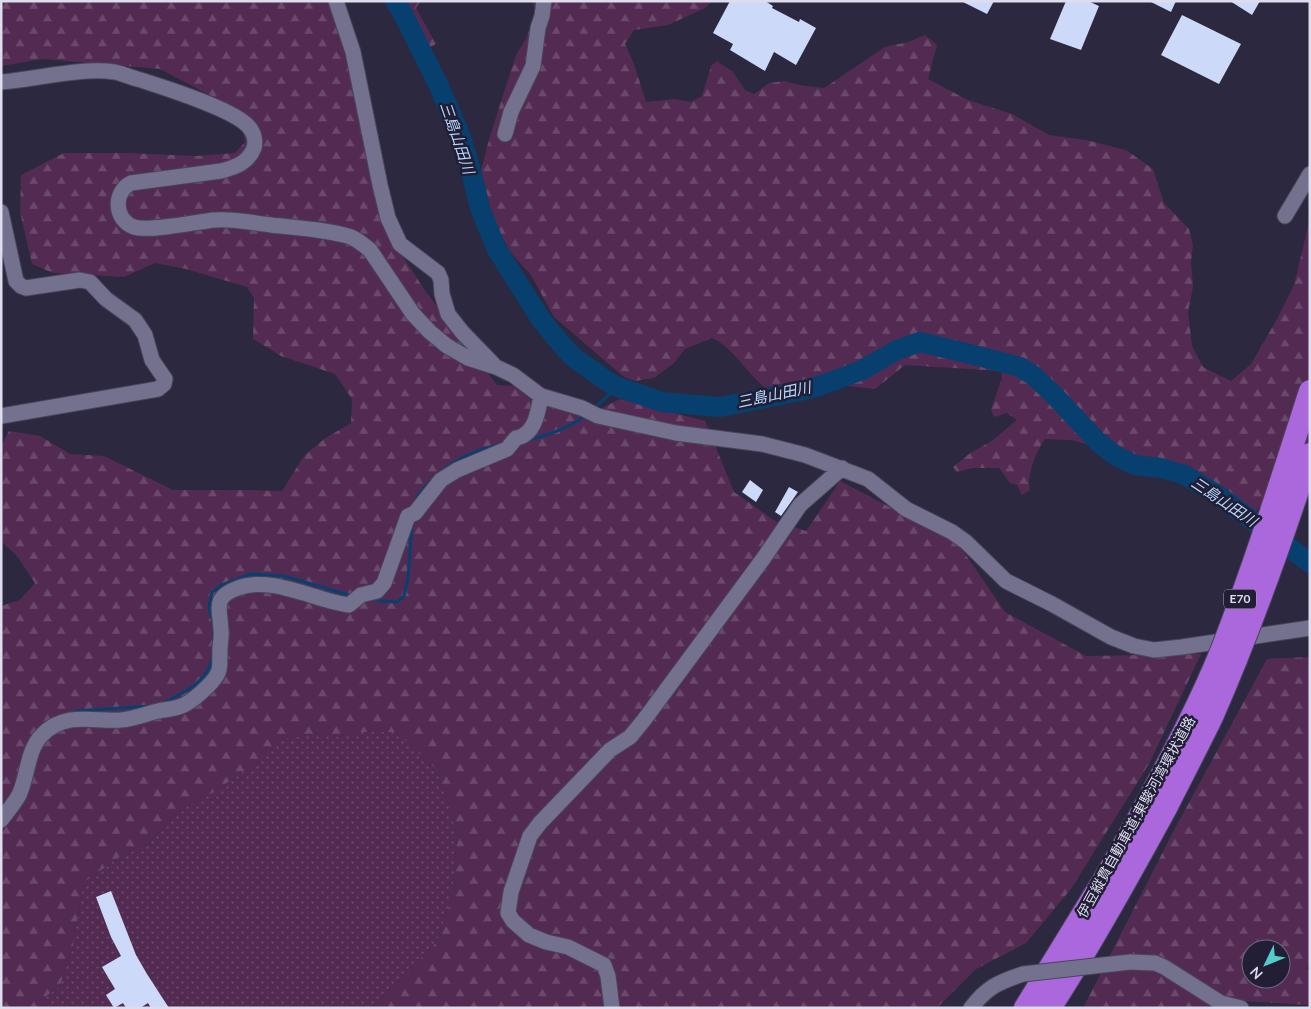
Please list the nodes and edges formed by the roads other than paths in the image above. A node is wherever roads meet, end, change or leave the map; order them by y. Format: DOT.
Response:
graph roads {
  1 [pos="336,1"];
  2 [pos="544,1"];
  3 [pos="1,82"];
  4 [pos="505,134"];
  5 [pos="1310,174"];
  6 [pos="1,212"];
  7 [pos="1285,216"];
  8 [pos="496,367"];
  9 [pos="1310,391"];
  10 [pos="541,396"];
  11 [pos="1,416"];
  12 [pos="1310,454"];
  13 [pos="842,468"];
  14 [pos="1310,628"];
  15 [pos="1157,804"];
  16 [pos="1,820"];
  17 [pos="1128,876"];
  18 [pos="612,1008"];
  19 [pos="971,1008"];
  20 [pos="1025,1008"];
  21 [pos="1050,1008"];
  22 [pos="1060,1008"];
  23 [pos="1241,1008"];
  1 -- 8 [label="street"];
  2 -- 4 [label="street"];
  3 -- 8 [label="street"];
  5 -- 7 [label="street"];
  6 -- 11 [label="street"];
  8 -- 10 [label="street"];
  9 -- 15 [label="highway, 伊豆縦貫自動車道;東駿河湾環状道路 / E70, bridge"];
  10 -- 13 [label="street"];
  10 -- 16 [label="street"];
  12 -- 15 [label="highway, 伊豆縦貫自動車道;東駿河湾環状道路 / E70, bridge"];
  13 -- 14 [label="street"];
  13 -- 18 [label="street"];
  15 -- 17 [label="highway, 伊豆縦貫自動車道;東駿河湾環状道路 / E70"];
  15 -- 20 [label="highway, 伊豆縦貫自動車道;東駿河湾環状道路 / E70"];
  17 -- 21 [label="highway, 伊豆縦貫自動車道;東駿河湾環状道路 / E70"];
  17 -- 22 [label="highway"];
  19 -- 23 [label="street, bridge"];
}
